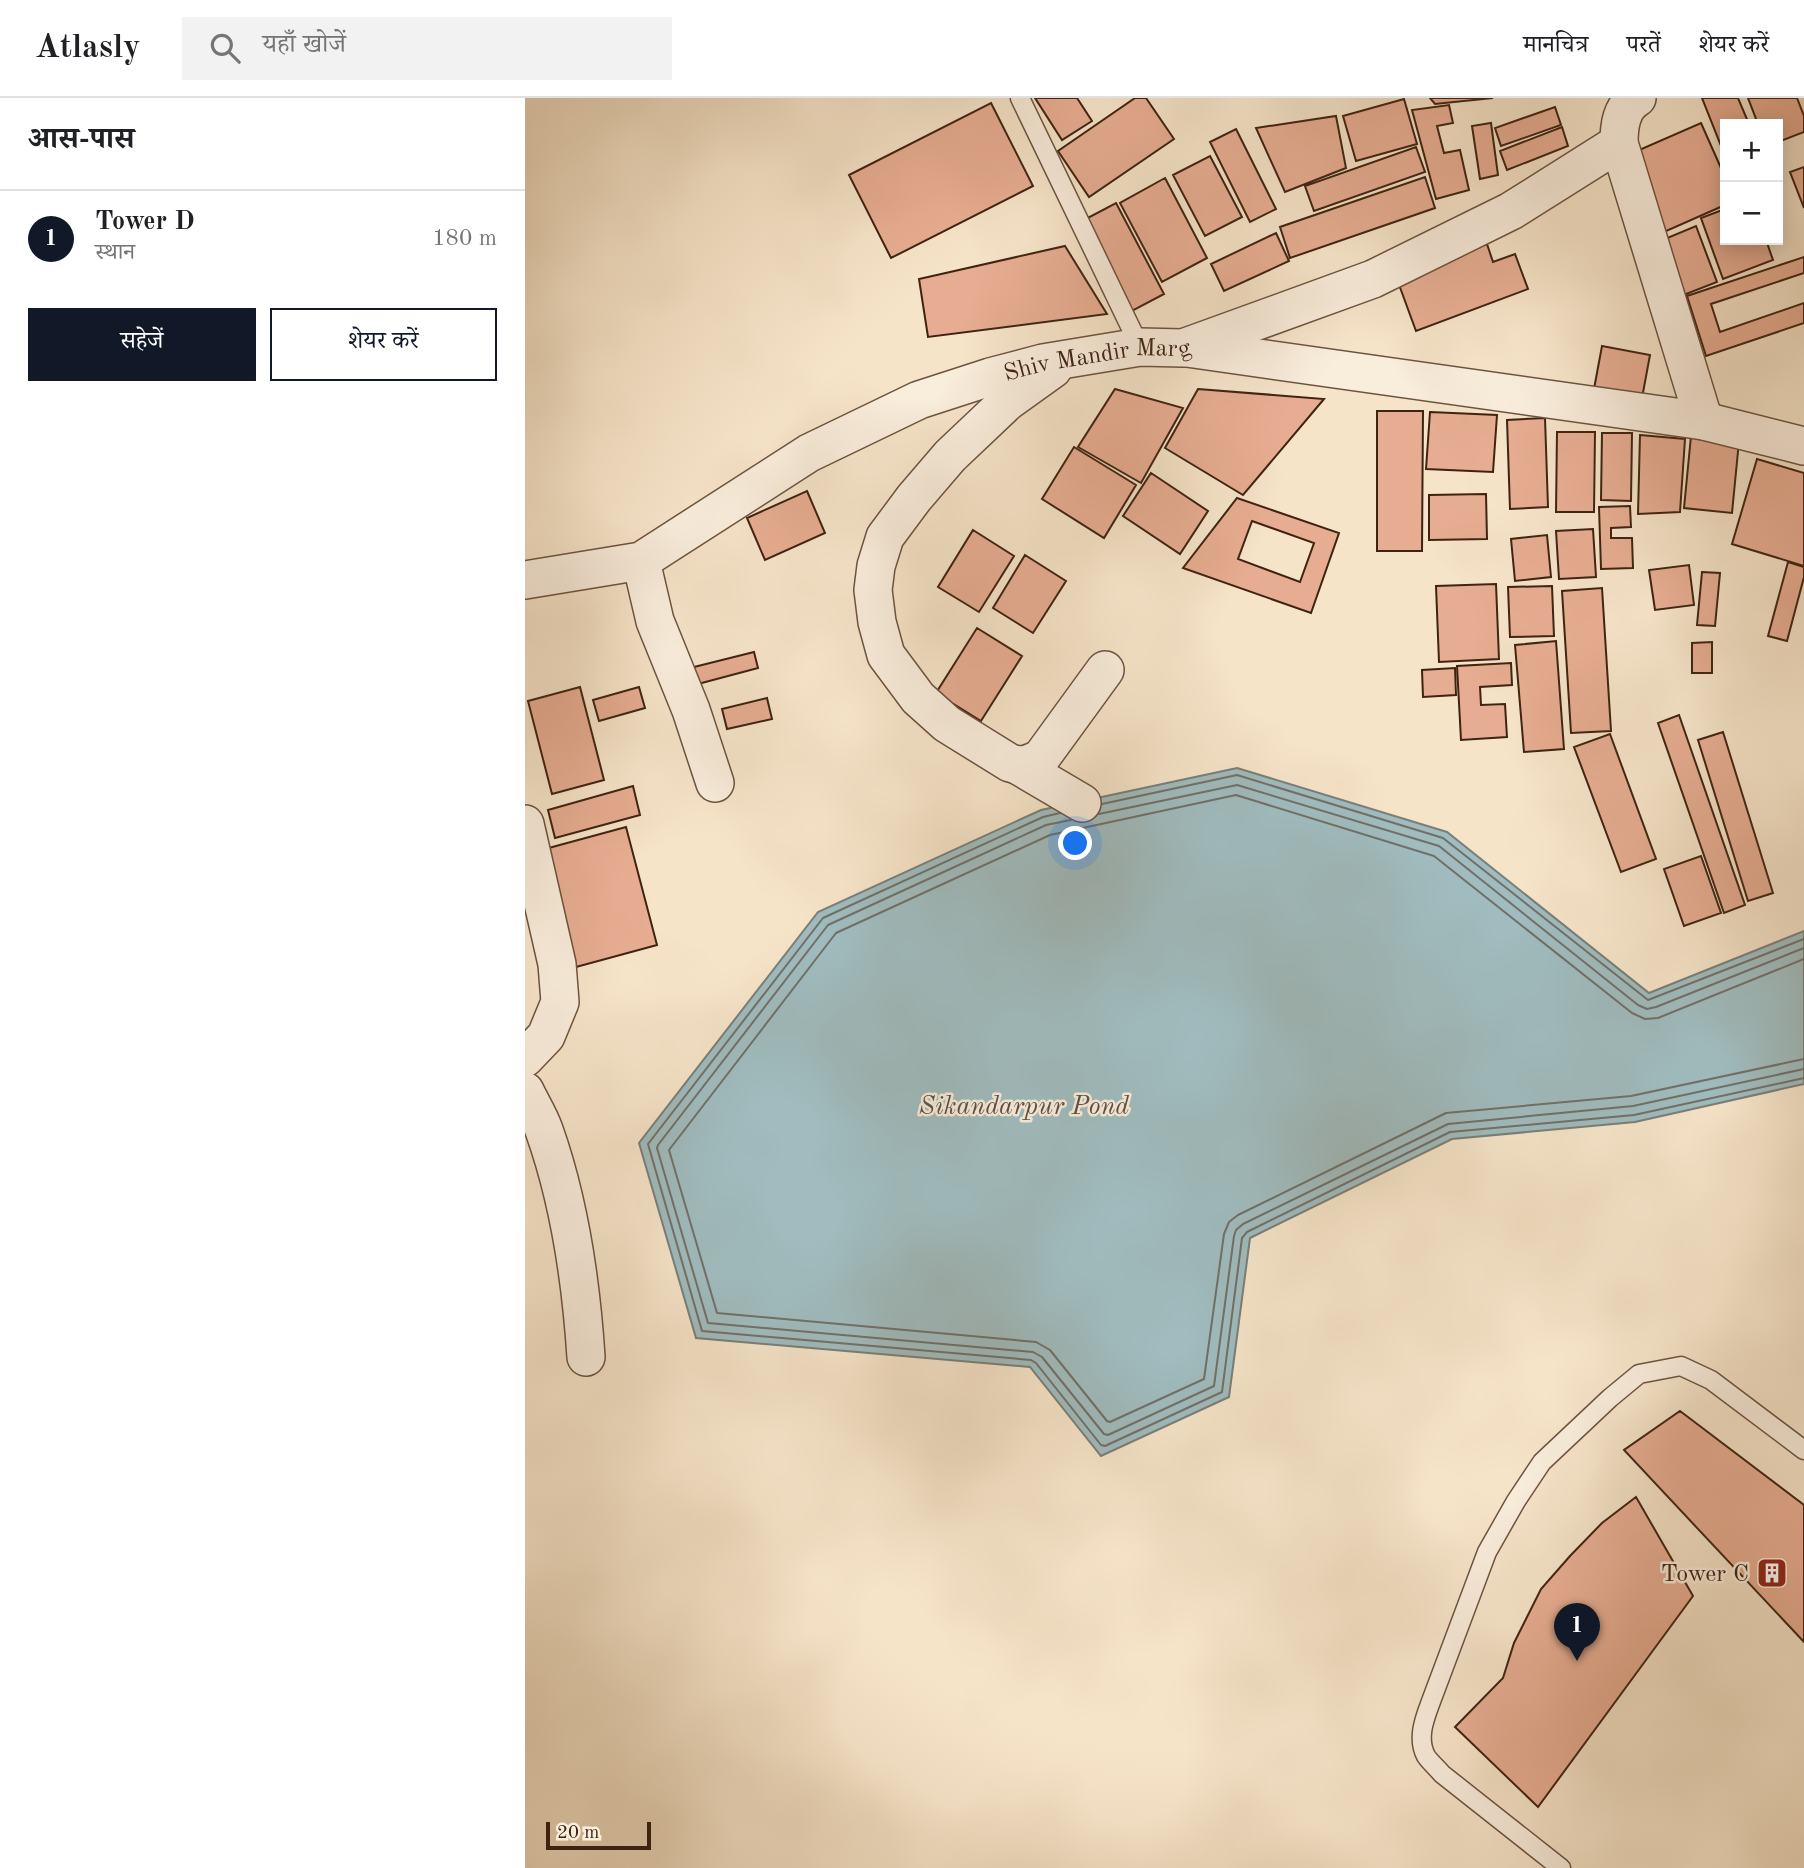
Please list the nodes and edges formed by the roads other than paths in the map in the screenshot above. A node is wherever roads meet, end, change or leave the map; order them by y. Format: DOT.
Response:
graph roads {
  1 [pos="1020,98"];
  2 [pos="1637,98"];
  3 [pos="1619,143"];
  4 [pos="1140,347"];
  5 [pos="1183,348"];
  6 [pos="1066,360"];
  7 [pos="1704,421"];
  8 [pos="1804,446"];
  9 [pos="641,561"];
  10 [pos="525,580"];
  11 [pos="1105,670"];
  12 [pos="1019,766"];
  13 [pos="715,783"];
  14 [pos="1082,803"];
  15 [pos="525,824"];
  16 [pos="525,1058"];
  17 [pos="525,1091"];
  18 [pos="586,1357"];
  19 [pos="1804,1450"];
  20 [pos="1561,1868"];
  1 -- 4 [label="lane"];
  2 -- 3 [label="street"];
  3 -- 5 [label="street, Shiv Mandir Marg"];
  3 -- 7 [label="street"];
  4 -- 5 [label="street, Shiv Mandir Marg"];
  4 -- 6 [label="street, Shiv Mandir Marg"];
  5 -- 7 [label="street"];
  6 -- 9 [label="street, Shiv Mandir Marg"];
  6 -- 12 [label="street"];
  7 -- 8 [label="street"];
  9 -- 10 [label="street, Shiv Mandir Marg"];
  9 -- 13 [label="street"];
  11 -- 12 [label="street"];
  12 -- 14 [label="street"];
  15 -- 16 [label="street"];
  17 -- 18 [label="street"];
  19 -- 20 [label="lane"];
}
